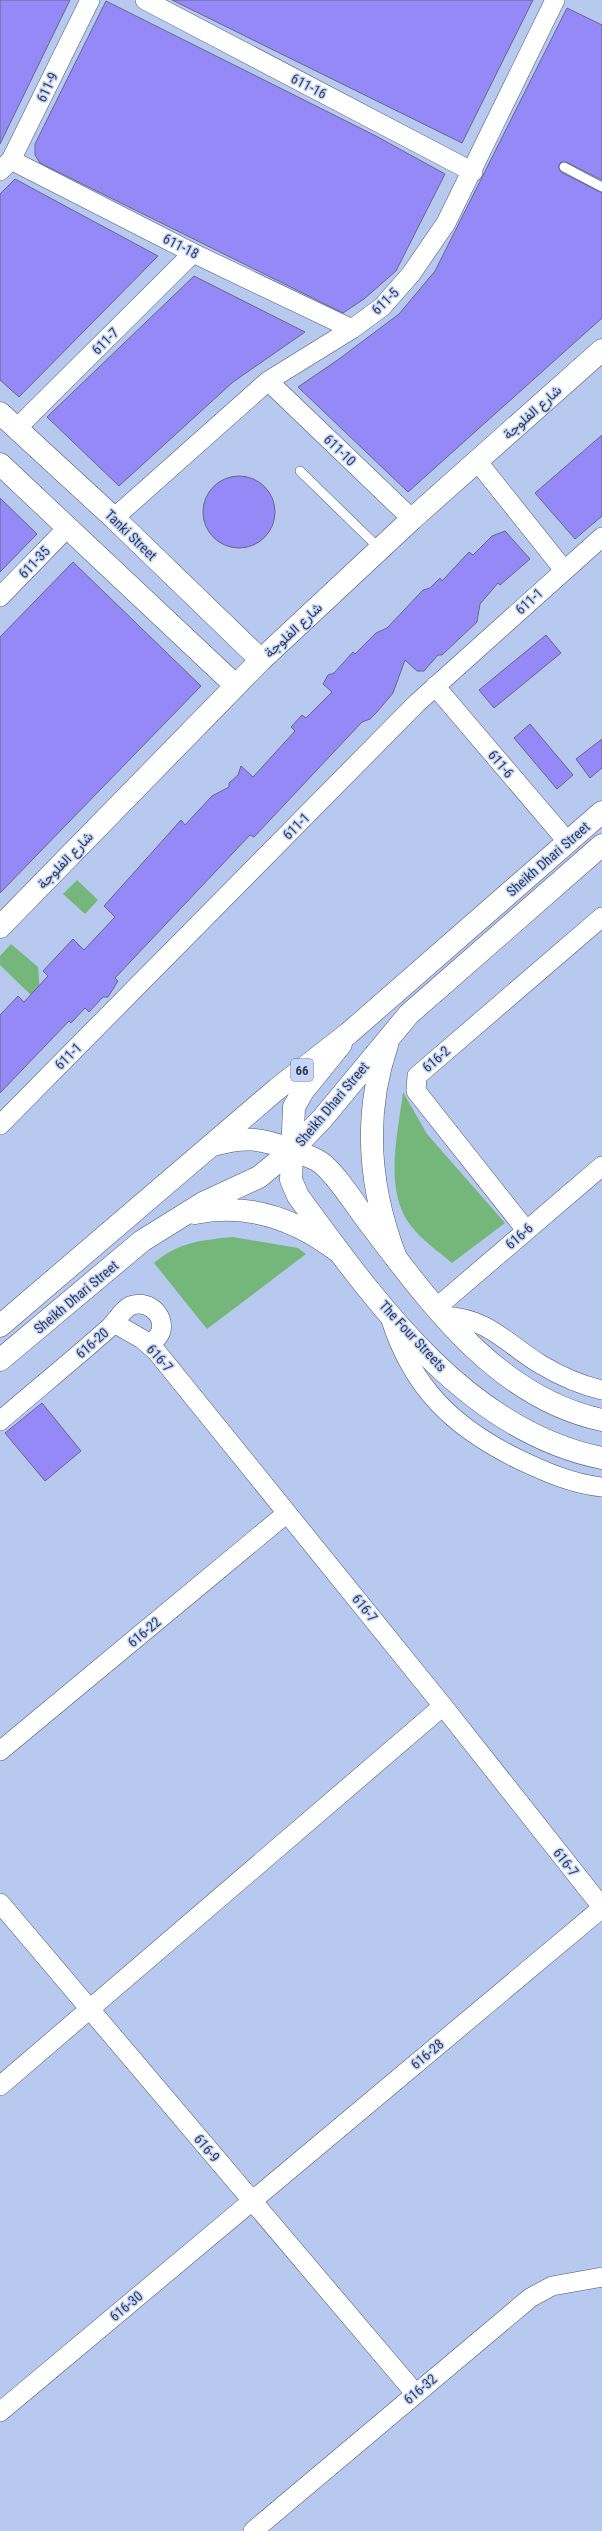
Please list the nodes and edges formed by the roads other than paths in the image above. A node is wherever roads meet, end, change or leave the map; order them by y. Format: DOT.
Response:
graph roads {
  1 [pos="90,0"];
  2 [pos="145,0"];
  3 [pos="555,0"];
  4 [pos="6,166"];
  5 [pos="564,168"];
  6 [pos="473,172"];
  7 [pos="602,187"];
  8 [pos="193,253"];
  9 [pos="352,329"];
  10 [pos="602,350"];
  11 [pos="268,381"];
  12 [pos="0,412"];
  13 [pos="17,428"];
  14 [pos="477,461"];
  15 [pos="0,464"];
  16 [pos="300,471"];
  17 [pos="114,518"];
  18 [pos="412,519"];
  19 [pos="68,527"];
  20 [pos="602,537"];
  21 [pos="380,549"];
  22 [pos="564,570"];
  23 [pos="0,597"];
  24 [pos="261,660"];
  25 [pos="235,685"];
  26 [pos="435,686"];
  27 [pos="602,812"];
  28 [pos="568,841"];
  29 [pos="602,845"];
  30 [pos="602,917"];
  31 [pos="0,926"];
  32 [pos="349,1033"];
  33 [pos="391,1033"];
  34 [pos="0,1125"];
  35 [pos="213,1145"];
  36 [pos="292,1150"];
  37 [pos="602,1166"];
  38 [pos="180,1216"];
  39 [pos="526,1230"];
  40 [pos="340,1252"];
  41 [pos="396,1258"];
  42 [pos="388,1312"];
  43 [pos="440,1312"];
  44 [pos="114,1323"];
  45 [pos="0,1326"];
  46 [pos="150,1346"];
  47 [pos="0,1360"];
  48 [pos="602,1390"];
  49 [pos="602,1420"];
  50 [pos="0,1421"];
  51 [pos="602,1458"];
  52 [pos="602,1487"];
  53 [pos="287,1512"];
  54 [pos="443,1706"];
  55 [pos="0,1751"];
  56 [pos="0,1903"];
  57 [pos="602,1908"];
  58 [pos="90,2009"];
  59 [pos="0,2086"];
  60 [pos="252,2201"];
  61 [pos="602,2277"];
  62 [pos="415,2393"];
  63 [pos="0,2412"];
  64 [pos="253,2531"];
  1 -- 4 [label="street, 611-9"];
  2 -- 6 [label="street, 611-16"];
  3 -- 6 [label="street, 611-5"];
  4 -- 8 [label="street, 611-18"];
  5 -- 7 [label="lane"];
  6 -- 9 [label="street, 611-5"];
  8 -- 9 [label="street, 611-18"];
  8 -- 13 [label="street, 611-7"];
  9 -- 11 [label="street, 611-5"];
  10 -- 14 [label="main road, شارع الفلوجة"];
  11 -- 17 [label="street, 611-5"];
  11 -- 18 [label="street, 611-10"];
  12 -- 13 [label="main road, Tanki Street"];
  13 -- 17 [label="main road, Tanki Street"];
  14 -- 18 [label="main road, شارع الفلوجة"];
  14 -- 22 [label="street"];
  15 -- 19 [label="main road"];
  16 -- 21 [label="lane"];
  17 -- 24 [label="main road, Tanki Street"];
  18 -- 21 [label="main road, شارع الفلوجة"];
  19 -- 23 [label="street, 611-35"];
  19 -- 25 [label="main road"];
  20 -- 22 [label="street, 611-1"];
  21 -- 24 [label="main road, شارع الفلوجة"];
  22 -- 26 [label="street, 611-1"];
  24 -- 25 [label="main road, شارع الفلوجة"];
  25 -- 31 [label="main road, شارع الفلوجة"];
  26 -- 28 [label="street, 611-6"];
  26 -- 34 [label="street, 611-1"];
  27 -- 28 [label="main road, Sheikh Dhari Street / 66"];
  28 -- 32 [label="main road, Sheikh Dhari Street / 66"];
  29 -- 33 [label="main road, Sheikh Dhari Street"];
  30 -- 39 [label="street, 616-2"];
  32 -- 35 [label="main road, Sheikh Dhari Street / 66"];
  32 -- 36 [label="main road, The Four Streets"];
  33 -- 36 [label="main road, Sheikh Dhari Street"];
  33 -- 41 [label="main road"];
  35 -- 36 [label="main road"];
  35 -- 45 [label="main road, Sheikh Dhari Street / 66"];
  36 -- 38 [label="main road, Sheikh Dhari Street"];
  36 -- 40 [label="main road, The Four Streets"];
  36 -- 41 [label="main road"];
  37 -- 39 [label="street, 616-6"];
  38 -- 40 [label="main road"];
  38 -- 47 [label="main road, Sheikh Dhari Street"];
  39 -- 43 [label="street, 616-6"];
  40 -- 42 [label="main road, The Four Streets"];
  41 -- 43 [label="main road"];
  42 -- 51 [label="main road, The Four Streets"];
  42 -- 52 [label="street"];
  43 -- 48 [label="street"];
  43 -- 49 [label="main road"];
  44 -- 46 [label="street, 616-7"];
  44 -- 46 [label="street, 616-20"];
  44 -- 50 [label="street, 616-20"];
  46 -- 53 [label="street, 616-7"];
  53 -- 54 [label="street, 616-7"];
  53 -- 55 [label="street, 616-22"];
  54 -- 57 [label="street, 616-7"];
  54 -- 58 [label="street"];
  56 -- 58 [label="street, 616-9"];
  57 -- 60 [label="street, 616-28"];
  58 -- 59 [label="street"];
  58 -- 60 [label="street, 616-9"];
  60 -- 62 [label="street, 616-9"];
  60 -- 63 [label="street, 616-30"];
  61 -- 62 [label="street, 616-32"];
  62 -- 64 [label="street, 616-32"];
}
